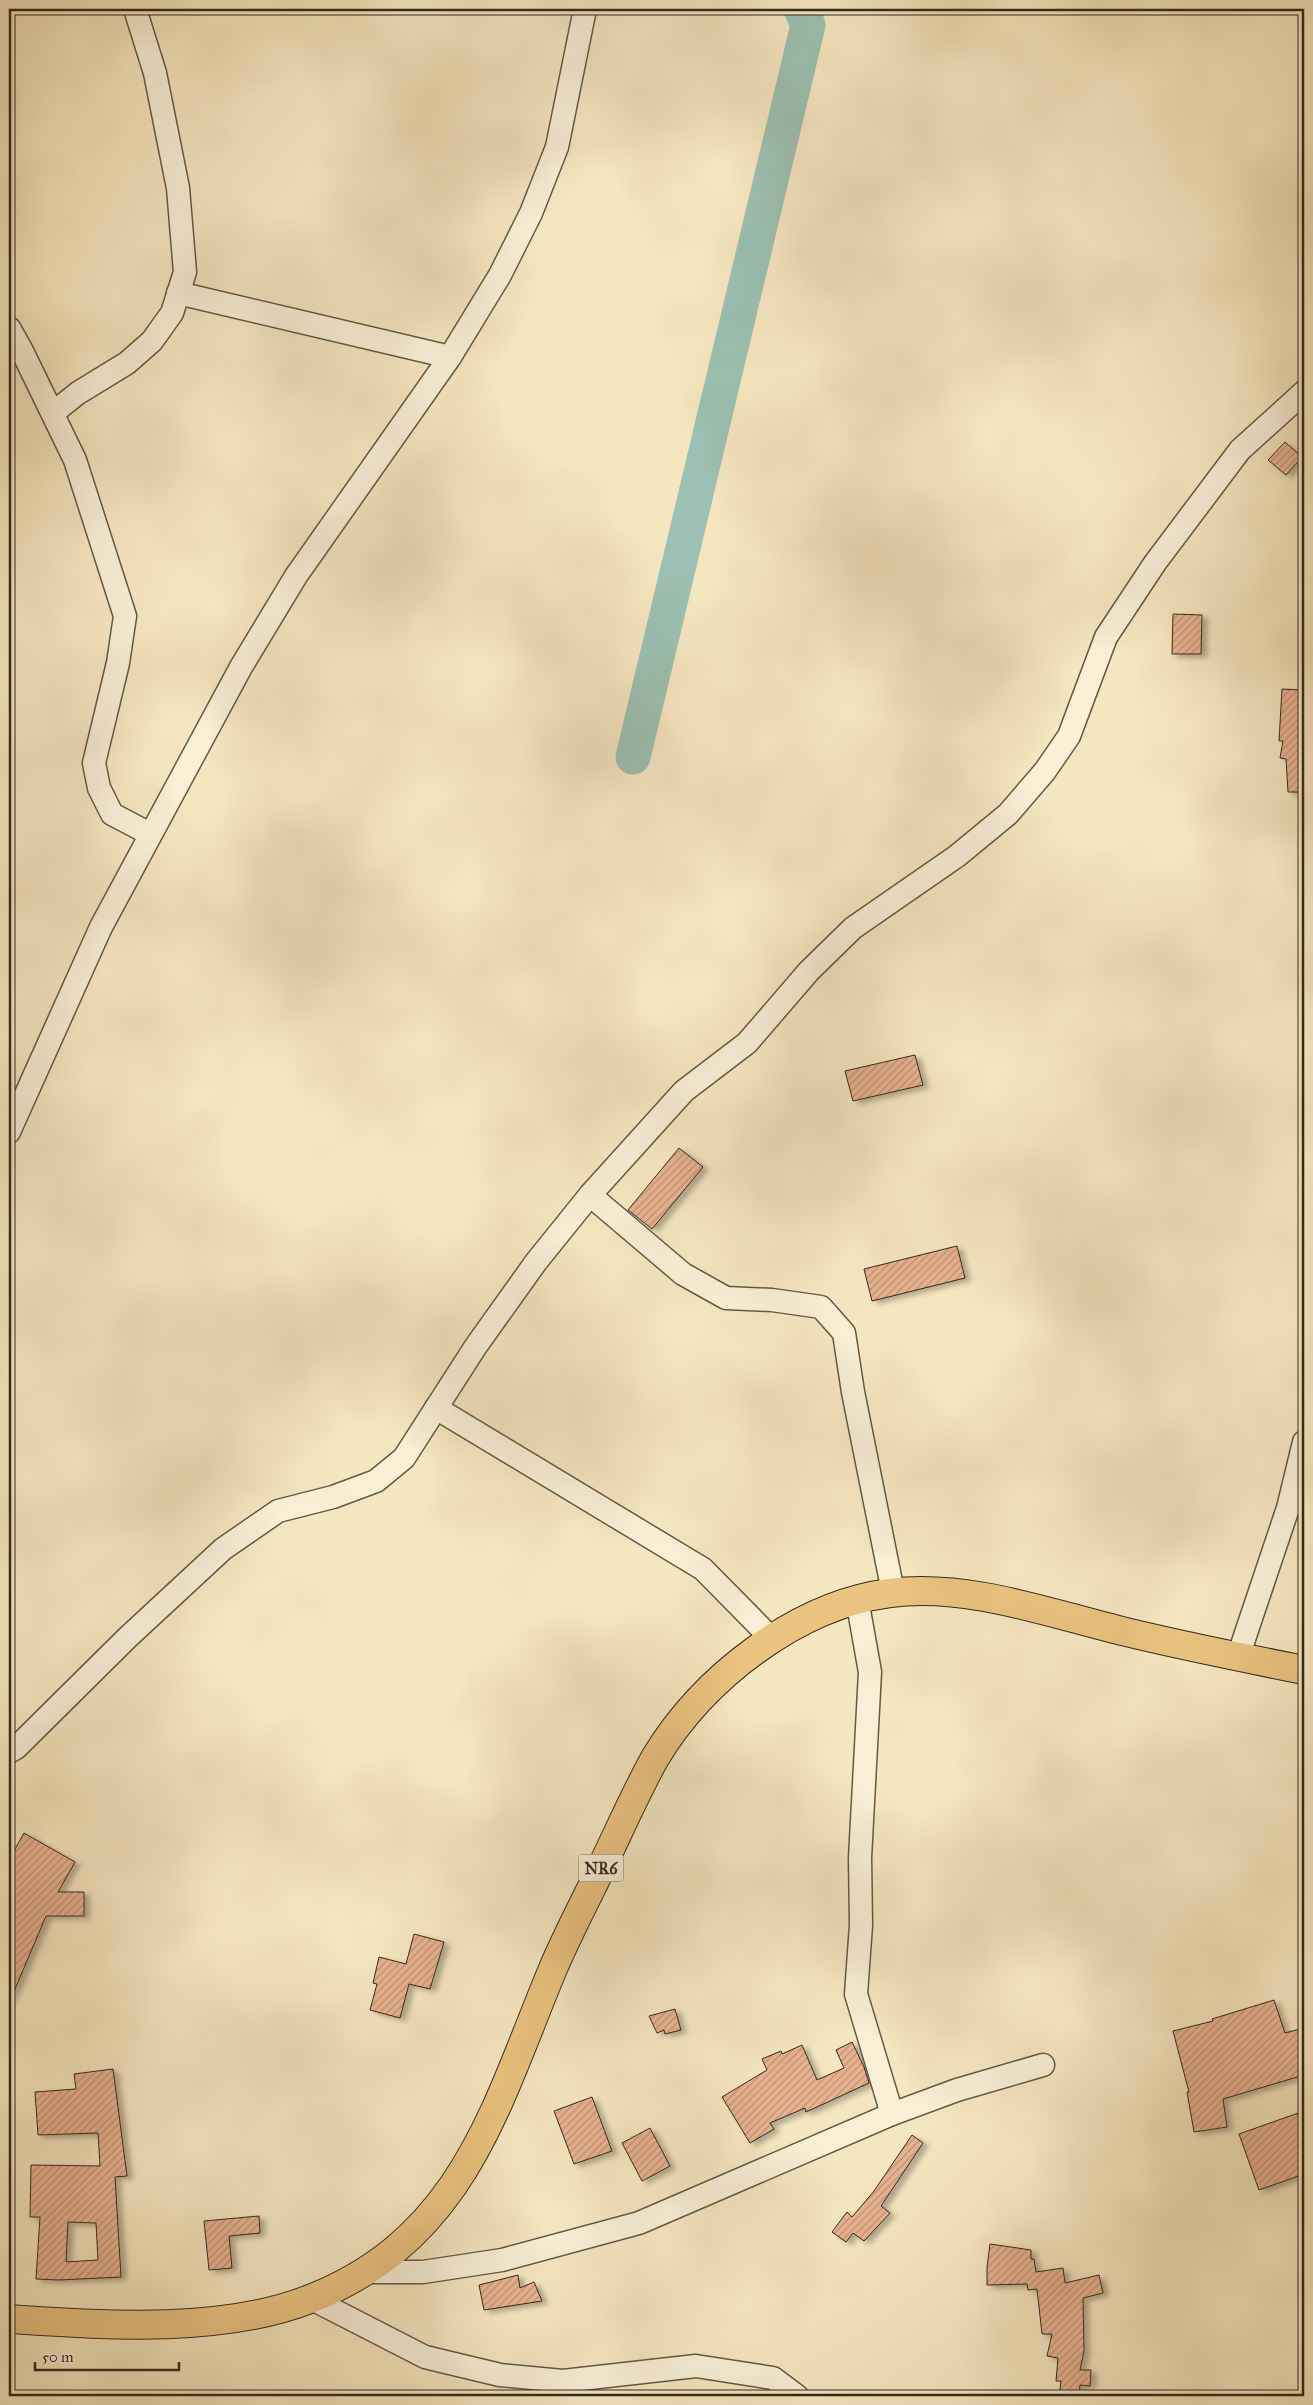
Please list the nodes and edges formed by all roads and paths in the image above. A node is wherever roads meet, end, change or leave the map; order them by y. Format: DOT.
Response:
graph roads {
  1 [pos="135,9"];
  2 [pos="585,9"];
  3 [pos="178,293"];
  4 [pos="10,332"];
  5 [pos="450,356"];
  6 [pos="1304,392"];
  7 [pos="53,413"];
  8 [pos="150,834"];
  9 [pos="9,1132"];
  10 [pos="590,1195"];
  11 [pos="436,1408"];
  12 [pos="1304,1442"];
  13 [pos="893,1592"];
  14 [pos="857,1599"];
  15 [pos="771,1638"];
  16 [pos="1238,1657"];
  17 [pos="1304,1670"];
  18 [pos="9,1752"];
  19 [pos="1043,2065"];
  20 [pos="892,2114"];
  21 [pos="365,2272"];
  22 [pos="312,2298"];
  23 [pos="9,2319"];
  24 [pos="797,2396"];
  1 -- 3 [label="street"];
  2 -- 5 [label="street"];
  3 -- 5 [label="street"];
  3 -- 7 [label="street"];
  4 -- 7 [label="street"];
  5 -- 8 [label="street"];
  6 -- 10 [label="street"];
  7 -- 8 [label="street"];
  8 -- 9 [label="street"];
  10 -- 11 [label="street"];
  10 -- 13 [label="street"];
  11 -- 15 [label="street"];
  11 -- 18 [label="street"];
  12 -- 16 [label="street"];
  13 -- 14 [label="main road, NR6"];
  13 -- 16 [label="main road, NR6"];
  14 -- 15 [label="main road, NR6"];
  14 -- 20 [label="street"];
  15 -- 21 [label="main road, NR6"];
  16 -- 17 [label="main road, NR6"];
  19 -- 20 [label="street"];
  20 -- 21 [label="street"];
  21 -- 22 [label="main road, NR6"];
  22 -- 23 [label="main road, NR6"];
  22 -- 24 [label="street"];
}
